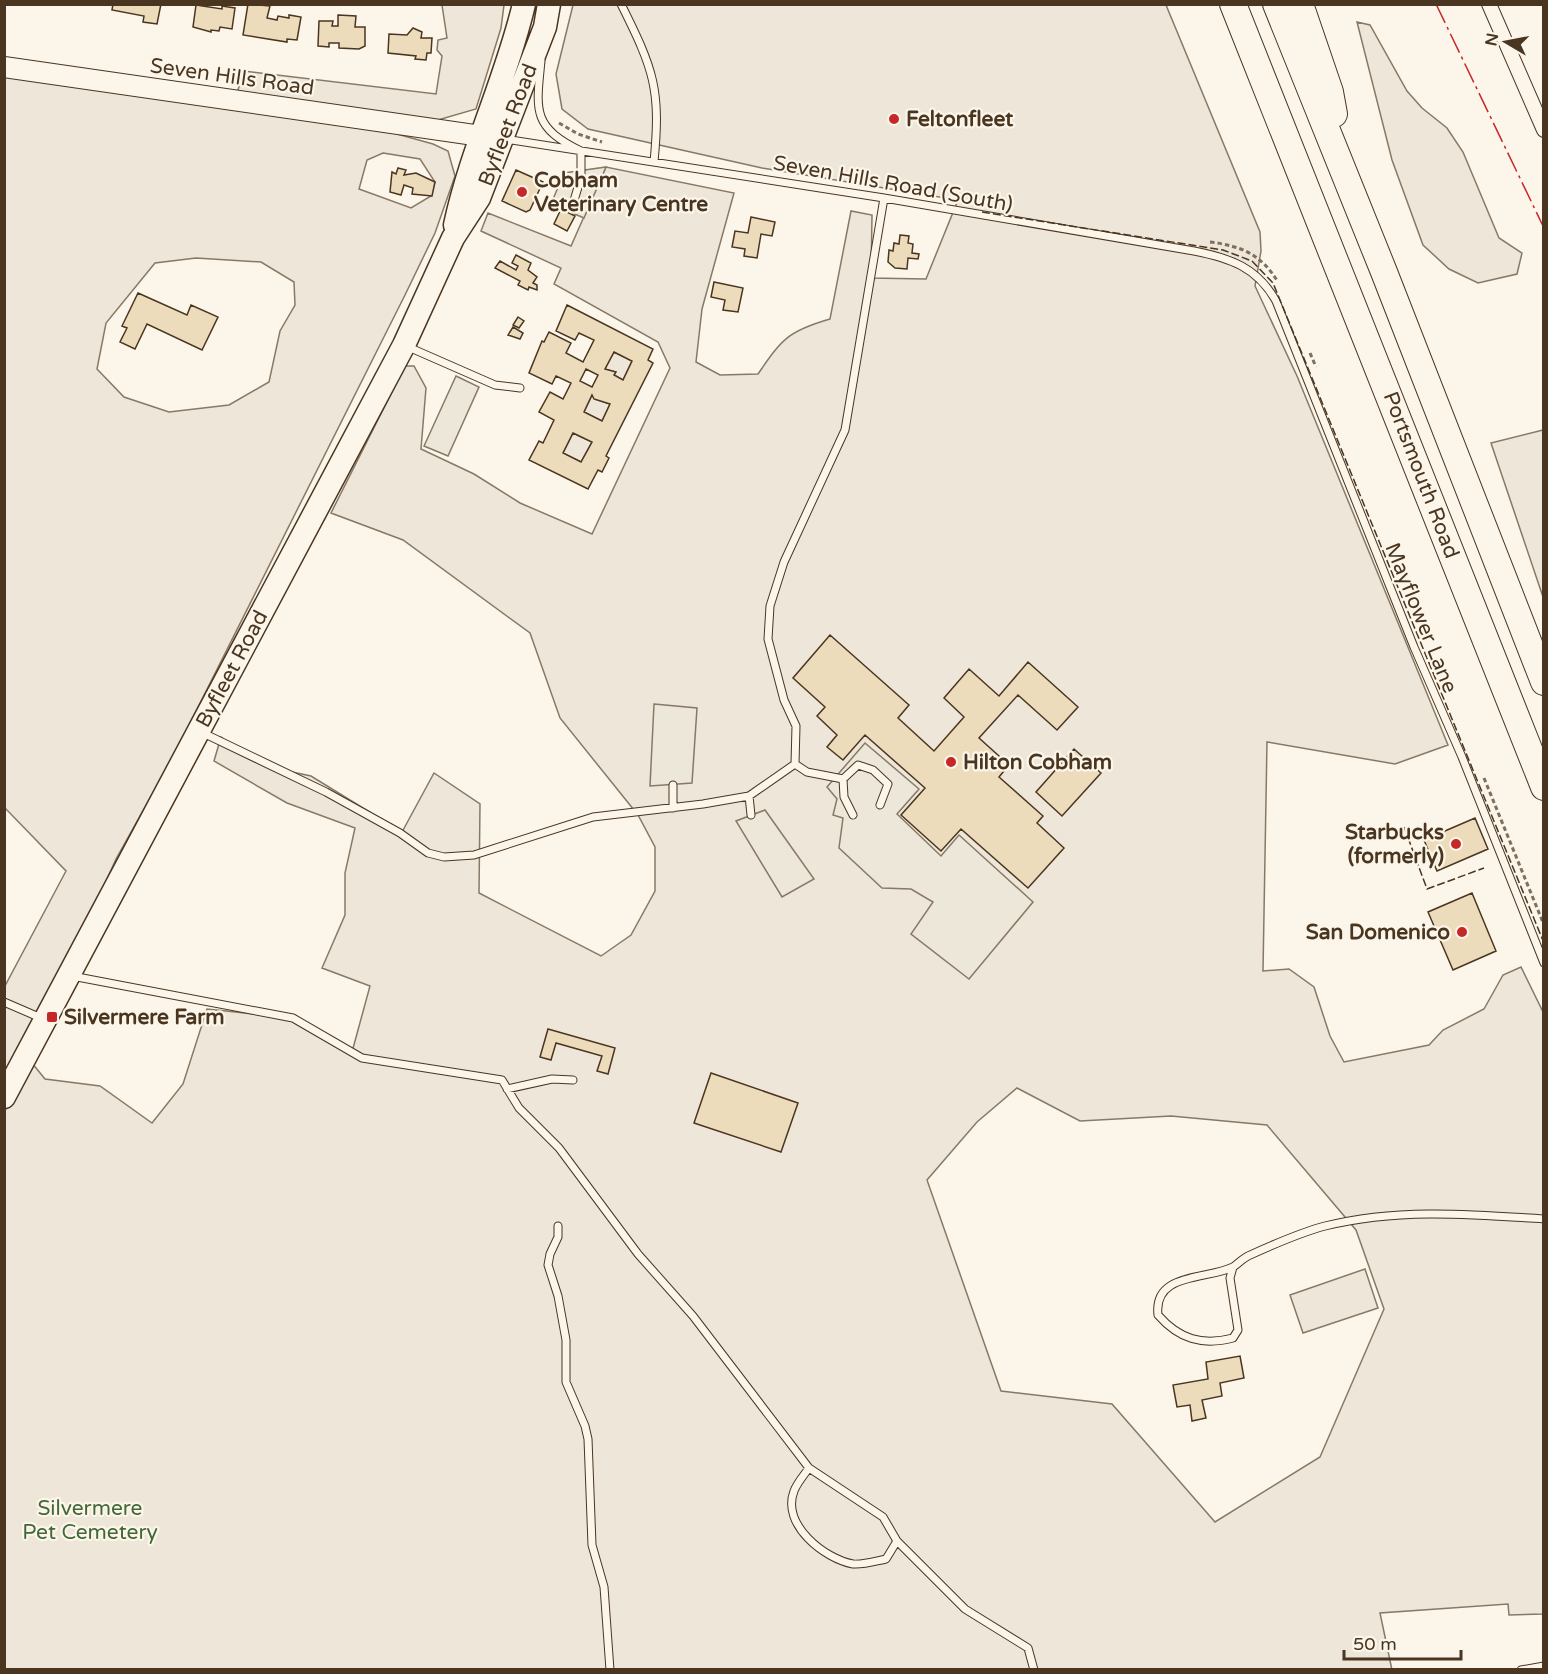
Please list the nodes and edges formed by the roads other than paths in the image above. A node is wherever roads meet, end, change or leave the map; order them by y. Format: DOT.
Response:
graph roads {
  1 [pos="524,4"];
  2 [pos="549,4"];
  3 [pos="621,4"];
  4 [pos="1216,4"];
  5 [pos="1233,4"];
  6 [pos="1276,4"];
  7 [pos="1300,4"];
  8 [pos="1489,4"];
  9 [pos="545,27"];
  10 [pos="4,67"];
  11 [pos="1544,130"];
  12 [pos="492,132"];
  13 [pos="581,151"];
  14 [pos="654,162"];
  15 [pos="1297,164"];
  16 [pos="1351,190"];
  17 [pos="884,198"];
  18 [pos="573,204"];
  19 [pos="1268,286"];
  20 [pos="404,345"];
  21 [pos="520,388"];
  22 [pos="1544,682"];
  23 [pos="199,731"];
  24 [pos="795,764"];
  25 [pos="843,779"];
  26 [pos="673,784"];
  27 [pos="1544,787"];
  28 [pos="749,796"];
  29 [pos="880,805"];
  30 [pos="673,808"];
  31 [pos="751,815"];
  32 [pos="853,816"];
  33 [pos="1544,963"];
  34 [pos="70,976"];
  35 [pos="4,1002"];
  36 [pos="46,1021"];
  37 [pos="573,1080"];
  38 [pos="507,1089"];
  39 [pos="4,1097"];
  40 [pos="1544,1219"];
  41 [pos="558,1226"];
  42 [pos="1233,1267"];
  43 [pos="809,1468"];
  44 [pos="897,1541"];
  45 [pos="1544,1666"];
  46 [pos="610,1670"];
  47 [pos="1034,1670"];
  48 [pos="1521,1670"];
  1 -- 12 [label="main road, Byfleet Road"];
  2 -- 9 [label="main road, Byfleet Road"];
  3 -- 14 [label="lane"];
  4 -- 15 [label="highway"];
  5 -- 15 [label="highway"];
  6 -- 16 [label="highway"];
  7 -- 16 [label="highway"];
  8 -- 11 [label="street"];
  9 -- 12 [label="main road, Byfleet Road"];
  9 -- 13 [label="lane"];
  10 -- 12 [label="main road, Seven Hills Road"];
  12 -- 13 [label="lane, Seven Hills Road (South)"];
  12 -- 20 [label="main road, Byfleet Road"];
  13 -- 14 [label="lane, Seven Hills Road (South)"];
  13 -- 18 [label="lane"];
  14 -- 17 [label="lane, Seven Hills Road (South)"];
  15 -- 27 [label="highway, Portsmouth Road"];
  16 -- 22 [label="highway, Portsmouth Road"];
  17 -- 19 [label="lane, Seven Hills Road (South)"];
  17 -- 24 [label="lane"];
  19 -- 33 [label="lane, Mayflower Lane"];
  20 -- 21 [label="lane"];
  20 -- 23 [label="main road, Byfleet Road"];
  23 -- 30 [label="lane"];
  23 -- 34 [label="main road, Byfleet Road"];
  24 -- 25 [label="lane"];
  24 -- 28 [label="lane"];
  25 -- 29 [label="lane"];
  25 -- 32 [label="lane"];
  26 -- 30 [label="lane"];
  28 -- 30 [label="lane"];
  28 -- 31 [label="lane"];
  34 -- 36 [label="main road, Byfleet Road"];
  34 -- 38 [label="lane"];
  35 -- 36 [label="lane"];
  36 -- 39 [label="main road, Byfleet Road"];
  37 -- 38 [label="lane"];
  38 -- 43 [label="lane"];
  40 -- 42 [label="lane"];
  41 -- 46 [label="lane"];
  42 -- 42 [label="lane"];
  43 -- 44 [label="lane"];
  43 -- 44 [label="lane"];
  44 -- 47 [label="lane"];
  45 -- 48 [label="lane"];
}
